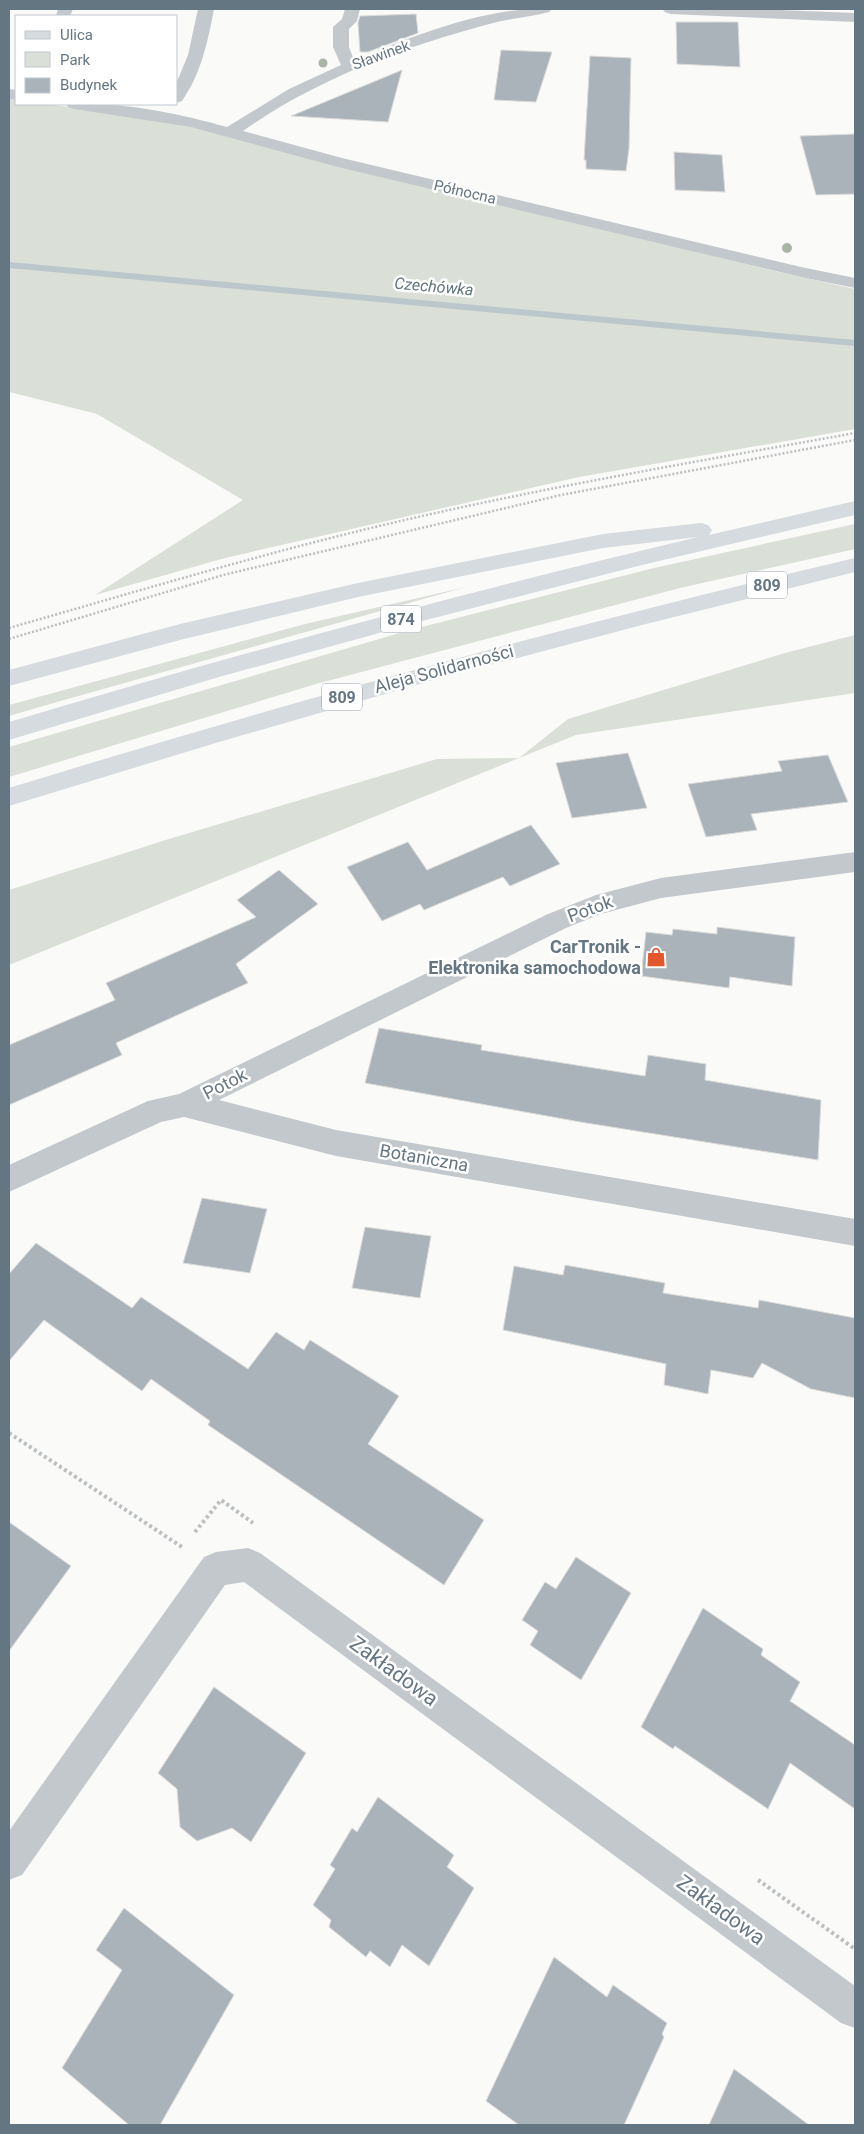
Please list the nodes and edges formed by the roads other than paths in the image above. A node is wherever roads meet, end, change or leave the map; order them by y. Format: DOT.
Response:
graph roads {
  1 [pos="206,9"];
  2 [pos="352,9"];
  3 [pos="544,9"];
  4 [pos="670,9"];
  5 [pos="820,13"];
  6 [pos="855,18"];
  7 [pos="349,66"];
  8 [pos="178,95"];
  9 [pos="90,105"];
  10 [pos="167,110"];
  11 [pos="230,132"];
  12 [pos="855,282"];
  13 [pos="855,508"];
  14 [pos="797,521"];
  15 [pos="855,564"];
  16 [pos="9,678"];
  17 [pos="9,731"];
  18 [pos="9,797"];
  19 [pos="855,862"];
  20 [pos="184,1105"];
  21 [pos="9,1179"];
  22 [pos="855,1233"];
  23 [pos="9,1862"];
  24 [pos="855,2009"];
  1 -- 8 [label="street"];
  2 -- 7 [label="street"];
  3 -- 7 [label="street, Sławinek"];
  4 -- 5 [label="street"];
  5 -- 6 [label="street"];
  7 -- 11 [label="street, Sławinek"];
  9 -- 10 [label="street, Północna"];
  10 -- 11 [label="street, Północna"];
  11 -- 12 [label="street, Północna"];
  13 -- 14 [label="main road"];
  14 -- 16 [label="main road"];
  14 -- 17 [label="main road, 874"];
  15 -- 18 [label="main road, Aleja Solidarności / 809"];
  19 -- 20 [label="street, Potok"];
  20 -- 21 [label="street, Botaniczna"];
  20 -- 22 [label="street, Botaniczna"];
  23 -- 24 [label="street, Zakładowa"];
}
